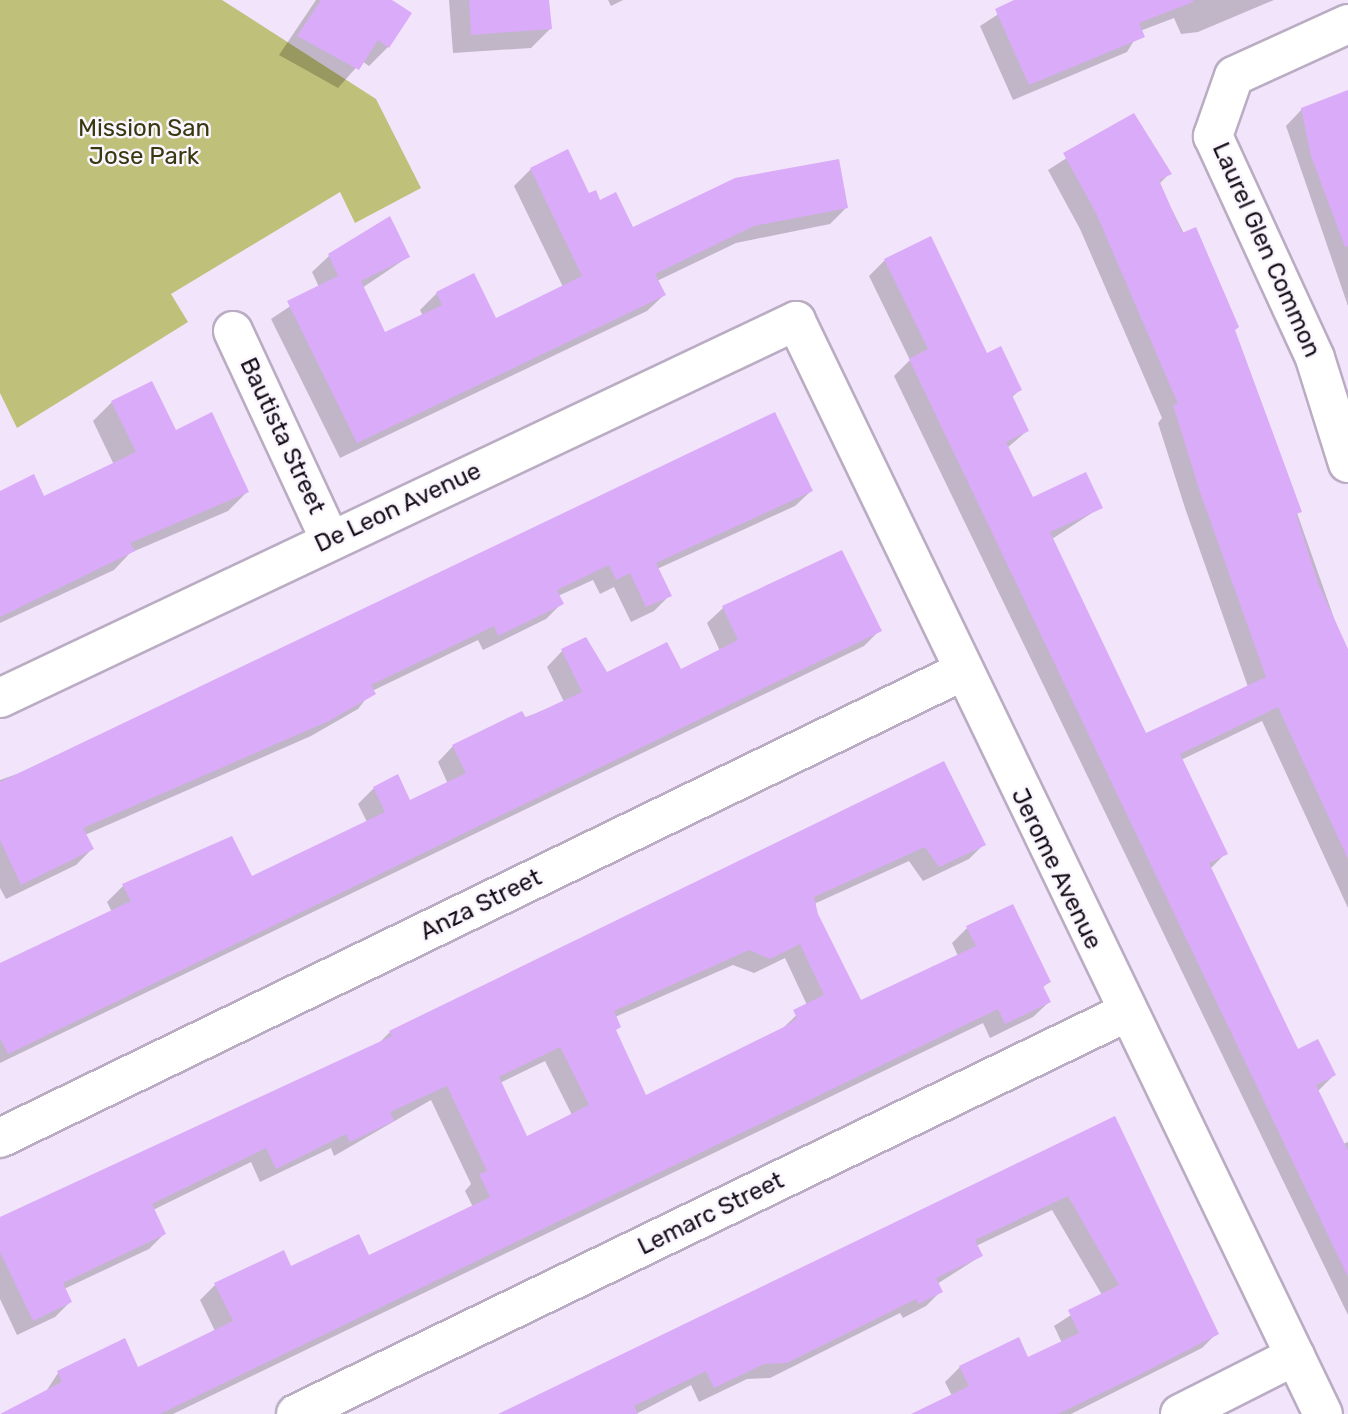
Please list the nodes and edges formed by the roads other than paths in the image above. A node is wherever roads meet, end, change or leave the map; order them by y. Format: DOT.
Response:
graph roads {
  1 [pos="1348,24"];
  2 [pos="796,321"];
  3 [pos="233,331"];
  4 [pos="1348,463"];
  5 [pos="330,540"];
  6 [pos="961,672"];
  7 [pos="0,698"];
  8 [pos="1125,1013"];
  9 [pos="0,1138"];
  10 [pos="1295,1356"];
  11 [pos="296,1414"];
  12 [pos="1180,1414"];
  13 [pos="1323,1414"];
  1 -- 4 [label="street, Laurel Glen Common"];
  2 -- 5 [label="street, De Leon Avenue"];
  2 -- 6 [label="street, Jerome Avenue"];
  3 -- 5 [label="street, Bautista Street"];
  5 -- 7 [label="street, De Leon Avenue"];
  6 -- 8 [label="street, Jerome Avenue"];
  6 -- 9 [label="street, Anza Street"];
  8 -- 10 [label="street, Jerome Avenue"];
  8 -- 11 [label="street, Lemarc Street"];
  10 -- 12 [label="street"];
  10 -- 13 [label="street, Jerome Avenue"];
}
